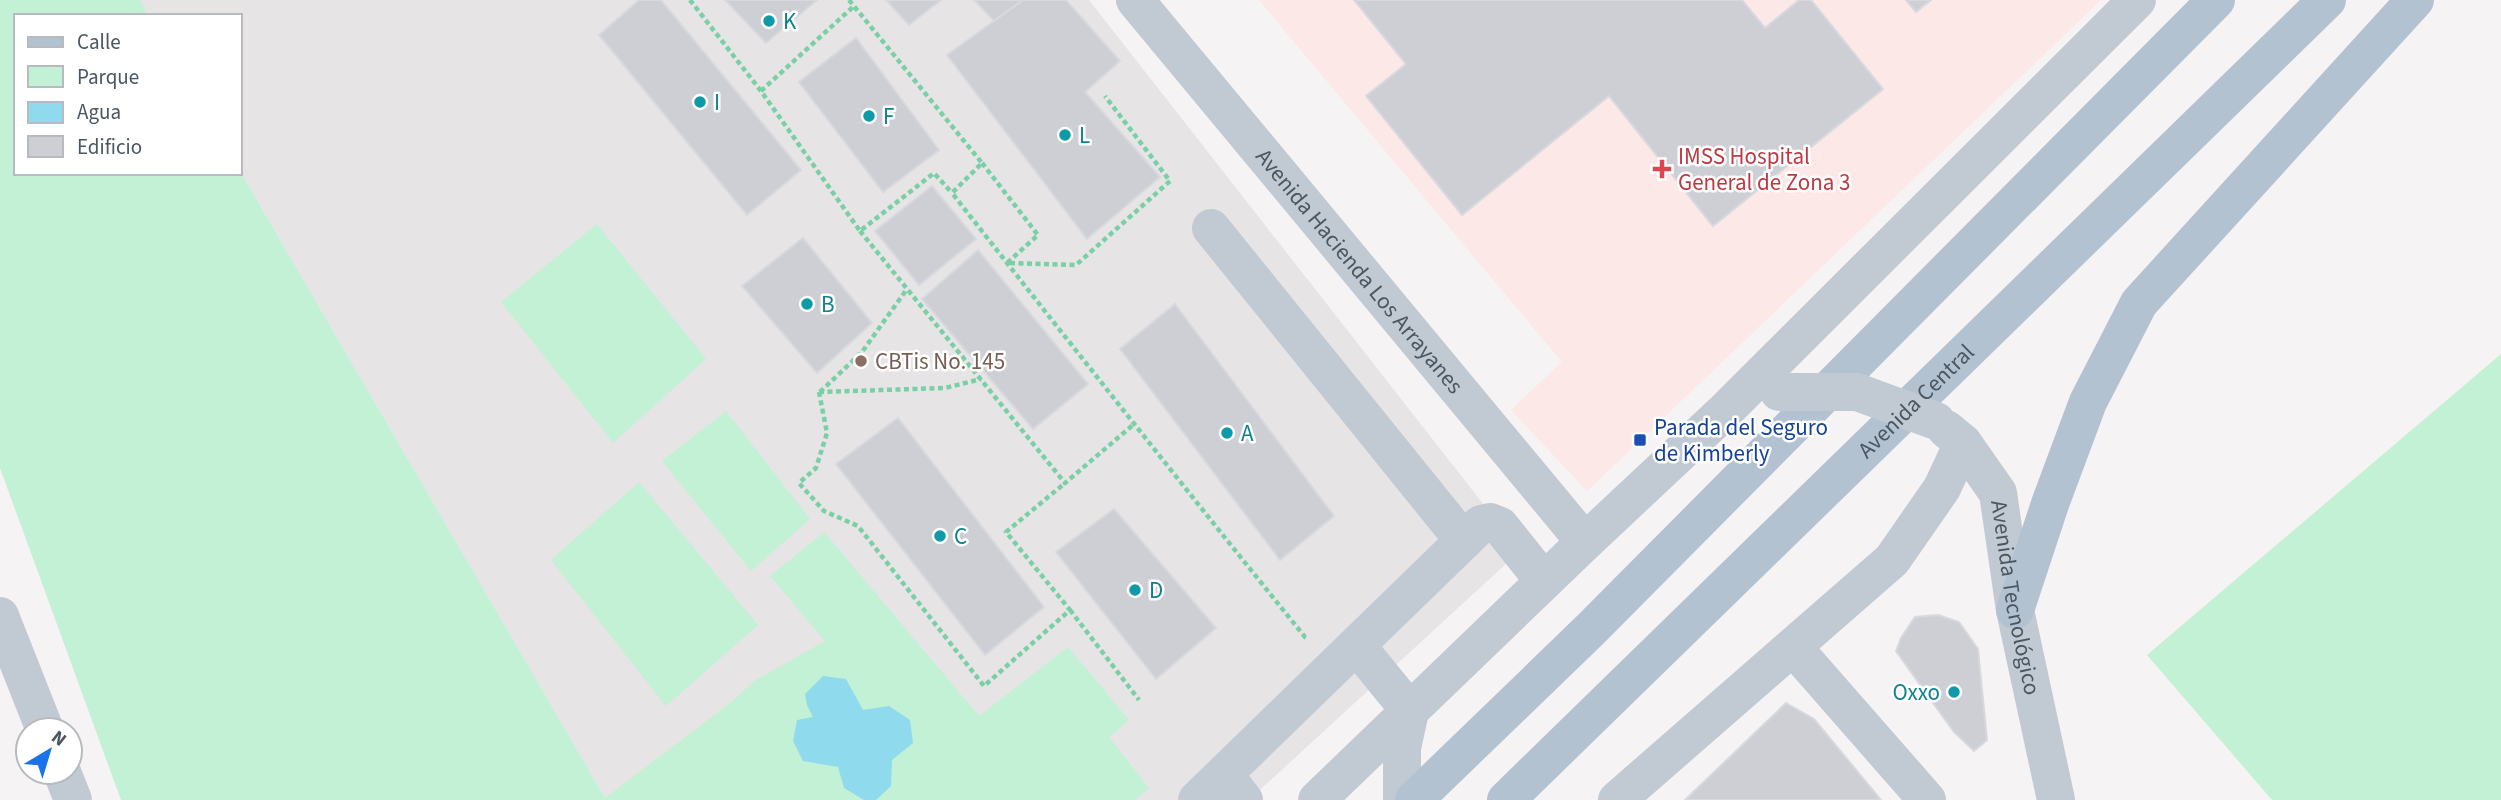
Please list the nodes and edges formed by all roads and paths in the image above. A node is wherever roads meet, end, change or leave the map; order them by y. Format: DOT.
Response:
graph roads {
  1 [pos="690,0"];
  2 [pos="849,0"];
  3 [pos="1135,0"];
  4 [pos="2137,0"];
  5 [pos="2216,0"];
  6 [pos="2327,0"];
  7 [pos="2415,0"];
  8 [pos="854,6"];
  9 [pos="761,91"];
  10 [pos="1105,96"];
  11 [pos="982,163"];
  12 [pos="951,193"];
  13 [pos="1211,228"];
  14 [pos="860,232"];
  15 [pos="1007,263"];
  16 [pos="907,289"];
  17 [pos="981,379"];
  18 [pos="819,392"];
  19 [pos="1728,408"];
  20 [pos="1133,425"];
  21 [pos="1949,432"];
  22 [pos="1065,483"];
  23 [pos="1464,541"];
  24 [pos="1585,542"];
  25 [pos="1544,581"];
  26 [pos="1070,610"];
  27 [pos="2015,610"];
  28 [pos="0,616"];
  29 [pos="1357,646"];
  30 [pos="1793,647"];
  31 [pos="1139,700"];
  32 [pos="39,716"];
  33 [pos="1406,730"];
  34 [pos="1222,791"];
  35 [pos="1317,800"];
  36 [pos="1402,800"];
  37 [pos="1414,800"];
  38 [pos="1506,800"];
  39 [pos="1617,800"];
  40 [pos="1927,800"];
  41 [pos="2056,800"];
  1 -- 9 [label="path"];
  2 -- 8 [label="path"];
  3 -- 24 [label="street, Avenida Hacienda Los Arrayanes"];
  4 -- 19 [label="street"];
  5 -- 37 [label="main road"];
  6 -- 38 [label="main road, Avenida Central"];
  7 -- 27 [label="main road"];
  8 -- 9 [label="path"];
  8 -- 11 [label="path"];
  9 -- 14 [label="path"];
  10 -- 15 [label="path"];
  11 -- 12 [label="path"];
  11 -- 15 [label="path"];
  12 -- 14 [label="path"];
  12 -- 15 [label="path"];
  13 -- 23 [label="street"];
  14 -- 16 [label="path"];
  15 -- 20 [label="path"];
  16 -- 17 [label="path"];
  16 -- 18 [label="path"];
  17 -- 18 [label="path"];
  17 -- 22 [label="path"];
  18 -- 26 [label="path"];
  19 -- 21 [label="street, bridge"];
  19 -- 24 [label="street"];
  20 -- 22 [label="path"];
  20 -- 29 [label="path"];
  21 -- 27 [label="street, Avenida Tecnológico"];
  21 -- 30 [label="street"];
  22 -- 26 [label="path"];
  23 -- 25 [label="street"];
  23 -- 29 [label="street"];
  24 -- 25 [label="street"];
  25 -- 33 [label="street"];
  26 -- 31 [label="path"];
  27 -- 41 [label="street, Avenida Tecnológico"];
  28 -- 32 [label="street"];
  29 -- 33 [label="street"];
  29 -- 34 [label="street"];
  30 -- 39 [label="street"];
  30 -- 40 [label="street"];
  33 -- 35 [label="street"];
  33 -- 36 [label="street"];
}
